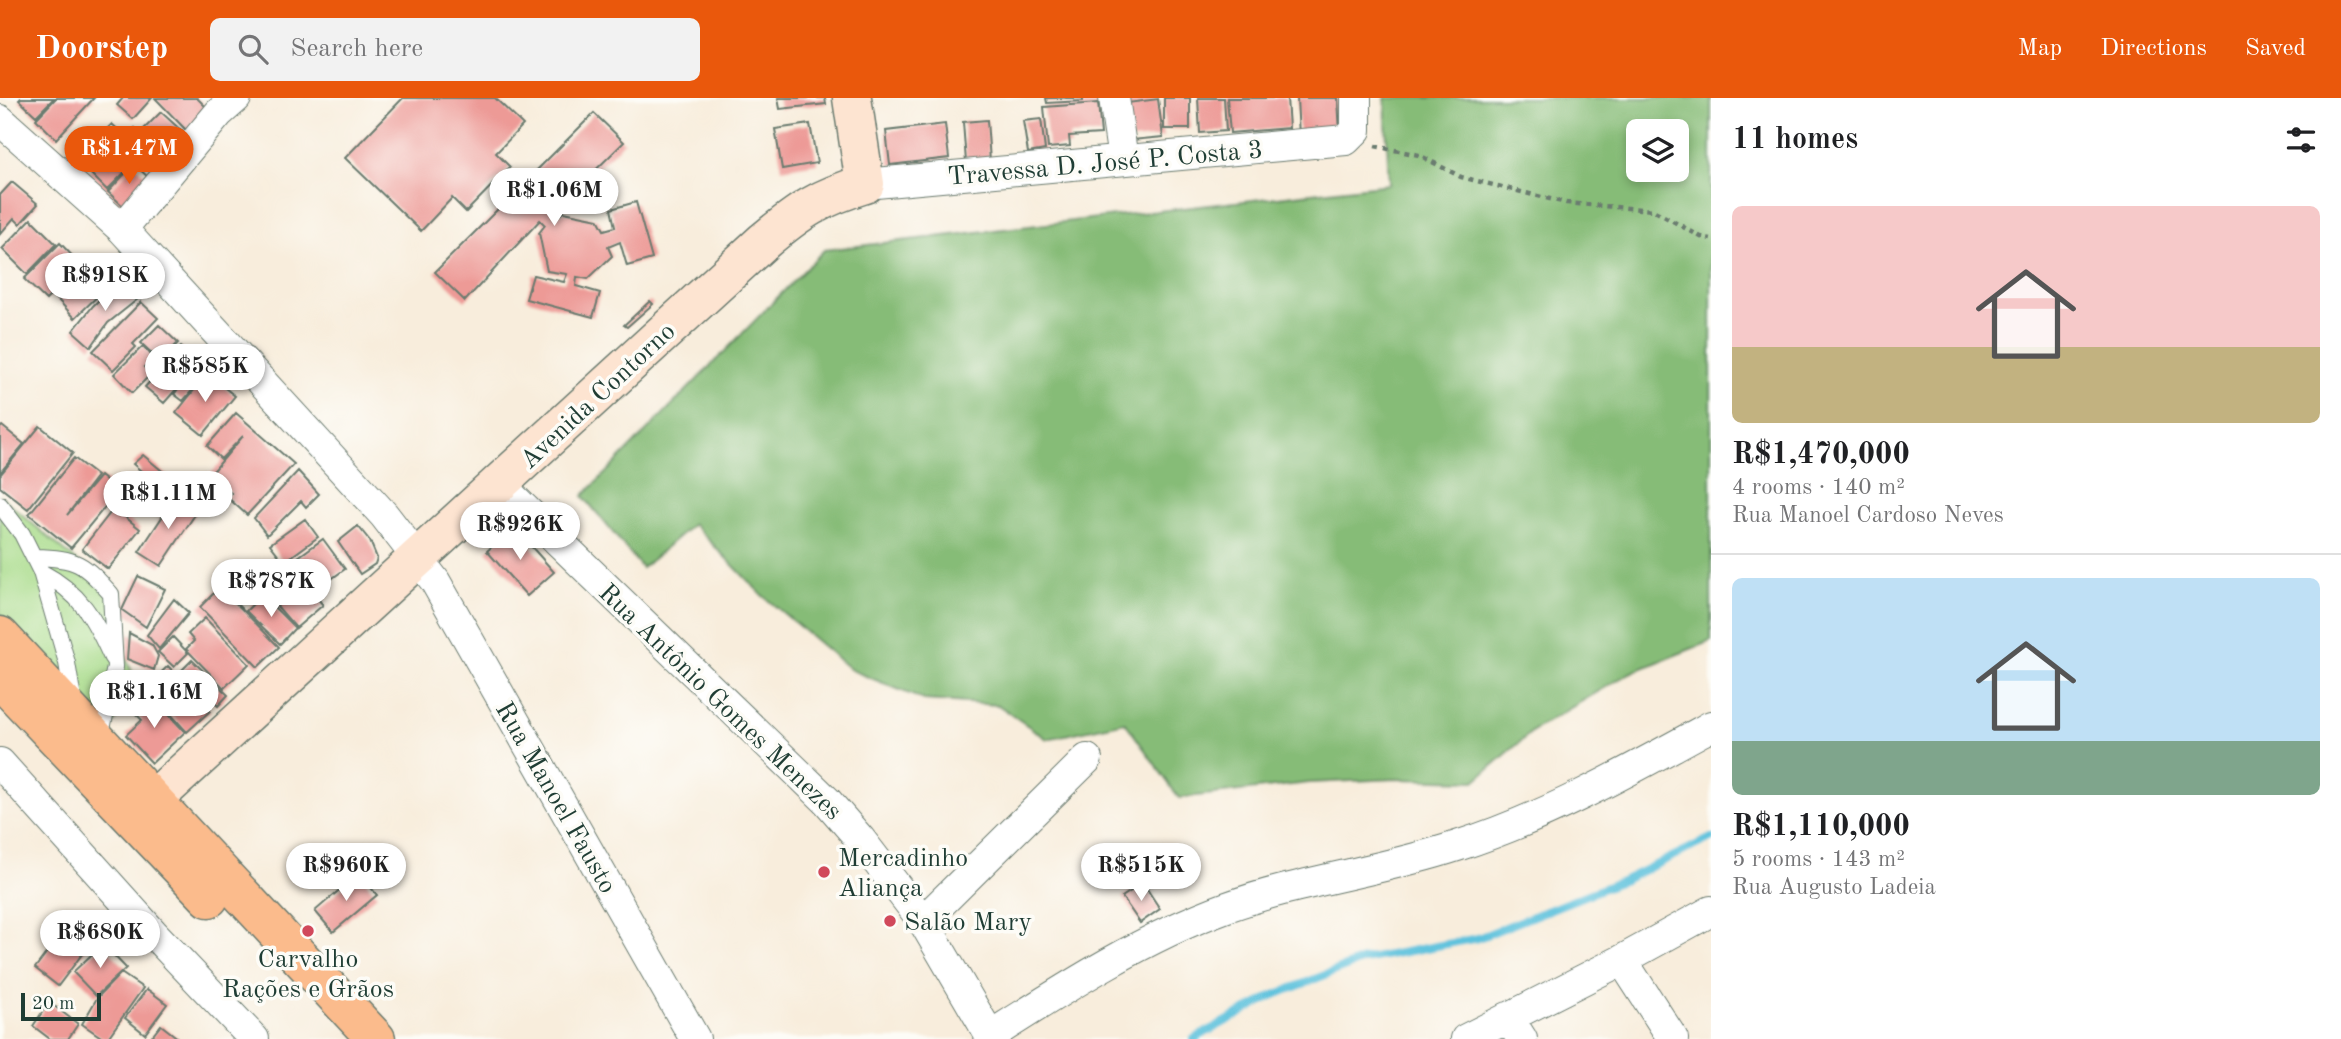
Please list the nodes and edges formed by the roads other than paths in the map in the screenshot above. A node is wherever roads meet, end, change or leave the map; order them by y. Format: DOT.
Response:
graph roads {
  1 [pos="236,98"];
  2 [pos="852,98"];
  3 [pos="1114,98"];
  4 [pos="1356,98"];
  5 [pos="0,120"];
  6 [pos="1123,160"];
  7 [pos="865,184"];
  8 [pos="122,229"];
  9 [pos="499,484"];
  10 [pos="0,505"];
  11 [pos="417,557"];
  12 [pos="38,564"];
  13 [pos="0,636"];
  14 [pos="115,667"];
  15 [pos="0,679"];
  16 [pos="1711,726"];
  17 [pos="87,730"];
  18 [pos="1087,760"];
  19 [pos="0,764"];
  20 [pos="154,799"];
  21 [pos="1711,911"];
  22 [pos="923,921"];
  23 [pos="1622,960"];
  24 [pos="1515,1028"];
  25 [pos="991,1038"];
  26 [pos="254,1039"];
  27 [pos="343,1039"];
  28 [pos="376,1039"];
  29 [pos="695,1039"];
  30 [pos="1466,1039"];
  31 [pos="1673,1039"];
  1 -- 8 [label="street"];
  2 -- 7 [label="street"];
  3 -- 6 [label="street"];
  4 -- 6 [label="street, Travessa D. José P. Costa 3"];
  5 -- 8 [label="street, Rua Manoel Fausto"];
  6 -- 7 [label="street, Travessa D. José P. Costa 3"];
  7 -- 9 [label="street, Avenida Contorno"];
  8 -- 11 [label="street, Rua Manoel Fausto"];
  9 -- 11 [label="street, Avenida Contorno"];
  9 -- 22 [label="street, Rua Antônio Gomes Menezes"];
  10 -- 12 [label="lane"];
  11 -- 20 [label="street, Avenida Contorno"];
  11 -- 29 [label="street, Rua Manoel Fausto"];
  12 -- 14 [label="lane"];
  12 -- 14 [label="lane"];
  12 -- 17 [label="lane"];
  13 -- 17 [label="main road"];
  14 -- 17 [label="lane"];
  15 -- 27 [label="main road"];
  16 -- 25 [label="street"];
  17 -- 20 [label="main road"];
  18 -- 22 [label="street"];
  19 -- 26 [label="street"];
  20 -- 28 [label="main road"];
  21 -- 23 [label="street"];
  22 -- 25 [label="street, Rua Antônio Gomes Menezes"];
  23 -- 24 [label="street"];
  23 -- 31 [label="street"];
  24 -- 30 [label="street"];
}
